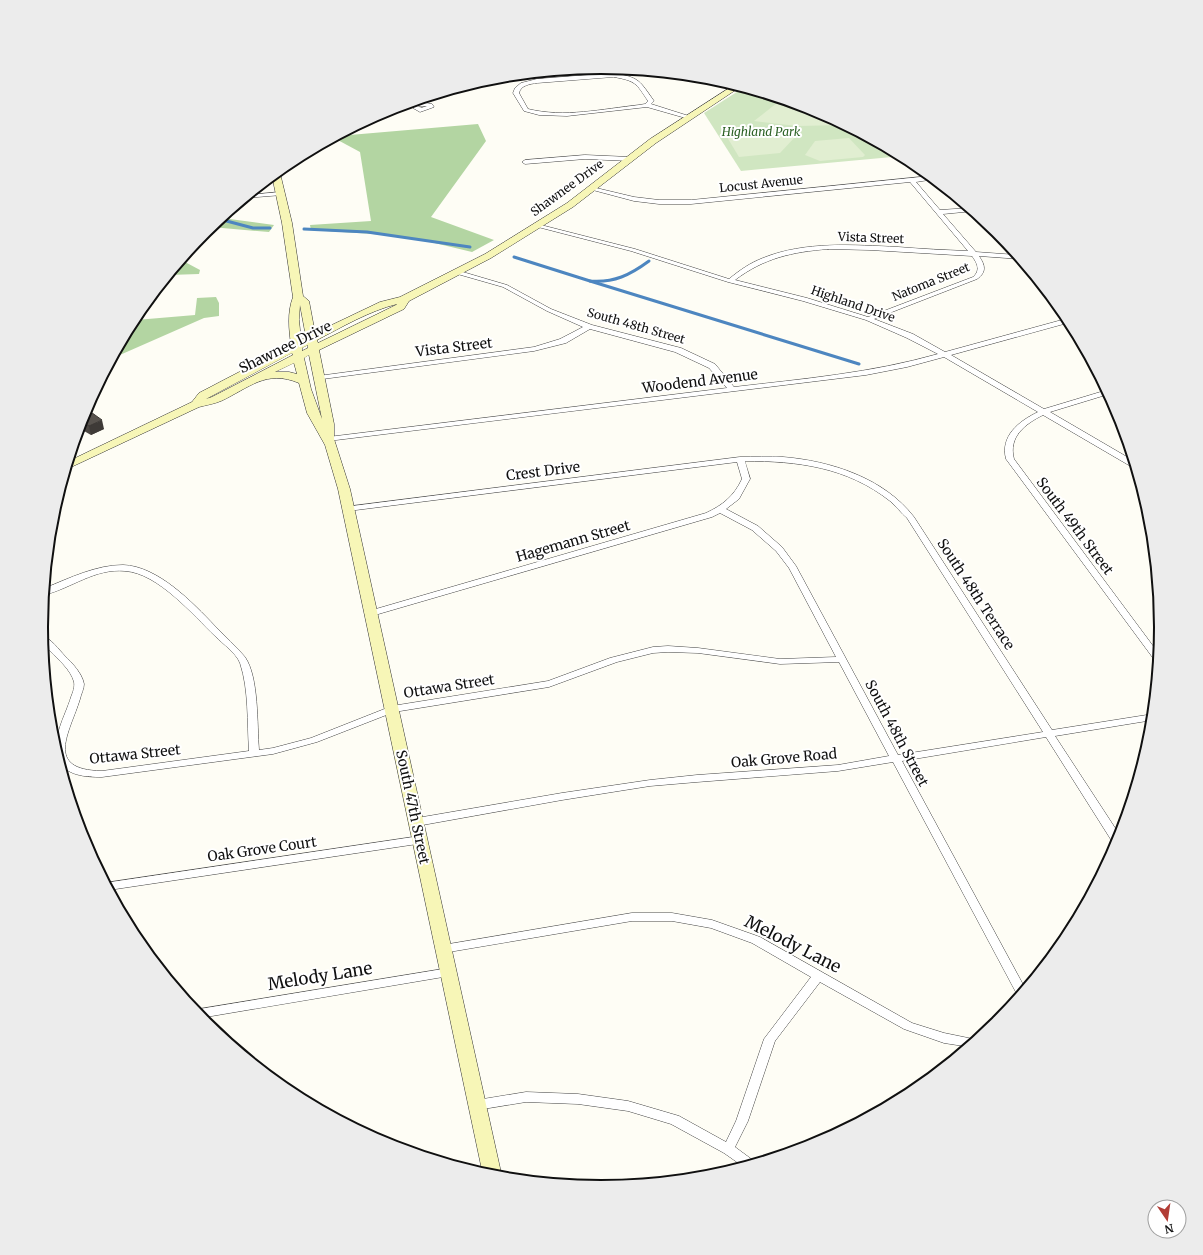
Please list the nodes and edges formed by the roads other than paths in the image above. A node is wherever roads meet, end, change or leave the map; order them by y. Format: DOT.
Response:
graph roads {
  1 [pos="731,90"];
  2 [pos="646,105"];
  3 [pos="689,117"];
  4 [pos="630,159"];
  5 [pos="525,162"];
  6 [pos="277,179"];
  7 [pos="925,179"];
  8 [pos="911,180"];
  9 [pos="592,189"];
  10 [pos="280,194"];
  11 [pos="255,196"];
  12 [pos="965,210"];
  13 [pos="938,212"];
  14 [pos="538,226"];
  15 [pos="974,254"];
  16 [pos="1012,257"];
  17 [pos="456,272"];
  18 [pos="730,281"];
  19 [pos="298,297"];
  20 [pos="404,299"];
  21 [pos="868,319"];
  22 [pos="308,320"];
  23 [pos="1063,322"];
  24 [pos="340,324"];
  25 [pos="589,327"];
  26 [pos="312,338"];
  27 [pos="314,349"];
  28 [pos="297,351"];
  29 [pos="946,355"];
  30 [pos="258,377"];
  31 [pos="318,378"];
  32 [pos="303,381"];
  33 [pos="733,390"];
  34 [pos="1103,394"];
  35 [pos="196,404"];
  36 [pos="1043,411"];
  37 [pos="328,439"];
  38 [pos="740,459"];
  39 [pos="1129,462"];
  40 [pos="73,463"];
  41 [pos="348,510"];
  42 [pos="720,510"];
  43 [pos="49,590"];
  44 [pos="372,613"];
  45 [pos="48,646"];
  46 [pos="1154,654"];
  47 [pos="841,659"];
  48 [pos="392,709"];
  49 [pos="1147,718"];
  50 [pos="1049,733"];
  51 [pos="60,741"];
  52 [pos="254,753"];
  53 [pos="895,758"];
  54 [pos="65,762"];
  55 [pos="416,822"];
  56 [pos="1114,836"];
  57 [pos="420,840"];
  58 [pos="112,885"];
  59 [pos="443,949"];
  60 [pos="448,972"];
  61 [pos="818,976"];
  62 [pos="1020,990"];
  63 [pos="204,1013"];
  64 [pos="968,1042"];
  65 [pos="477,1104"];
  66 [pos="728,1149"];
  67 [pos="746,1162"];
  68 [pos="491,1169"];
  1 -- 3 [label="main road, Shawnee Drive"];
  2 -- 2 [label="street"];
  2 -- 3 [label="street"];
  3 -- 4 [label="main road, Shawnee Drive"];
  4 -- 5 [label="street"];
  4 -- 9 [label="main road, Shawnee Drive"];
  6 -- 10 [label="main road, South 47th Street"];
  7 -- 8 [label="street, Locust Avenue"];
  8 -- 9 [label="street, Locust Avenue"];
  8 -- 13 [label="street, Natoma Street"];
  9 -- 14 [label="main road, Shawnee Drive"];
  10 -- 11 [label="street"];
  10 -- 19 [label="main road, South 47th Street"];
  12 -- 13 [label="street"];
  13 -- 15 [label="street, Natoma Street"];
  14 -- 17 [label="main road, Shawnee Drive"];
  14 -- 18 [label="street, Highland Drive"];
  15 -- 16 [label="street, Vista Street"];
  15 -- 18 [label="street, Vista Street"];
  15 -- 21 [label="street, Natoma Street"];
  17 -- 20 [label="main road, Shawnee Drive"];
  17 -- 25 [label="street, South 48th Street"];
  18 -- 21 [label="street, Highland Drive"];
  19 -- 22 [label="main road, South 47th Street"];
  19 -- 28 [label="main road, South 47th Street"];
  20 -- 24 [label="main road, Shawnee Drive"];
  20 -- 27 [label="main road, Shawnee Drive"];
  21 -- 29 [label="street, Highland Drive"];
  22 -- 24 [label="main road"];
  22 -- 26 [label="main road, South 47th Street"];
  23 -- 29 [label="street, Woodend Avenue"];
  24 -- 26 [label="main road, Shawnee Drive"];
  25 -- 31 [label="street, Vista Street"];
  25 -- 33 [label="street, South 48th Street"];
  26 -- 27 [label="main road, South 47th Street"];
  26 -- 28 [label="main road, Shawnee Drive"];
  27 -- 28 [label="main road, Shawnee Drive"];
  27 -- 31 [label="main road, South 47th Street"];
  28 -- 30 [label="main road, Shawnee Drive"];
  28 -- 32 [label="main road, South 47th Street"];
  28 -- 35 [label="main road, Shawnee Drive"];
  29 -- 33 [label="street, Woodend Avenue"];
  29 -- 36 [label="street, Highland Drive"];
  30 -- 32 [label="main road"];
  30 -- 35 [label="main road, Shawnee Drive"];
  31 -- 37 [label="main road, South 47th Street"];
  32 -- 37 [label="main road, South 47th Street"];
  33 -- 37 [label="street, Woodend Avenue"];
  34 -- 36 [label="street"];
  35 -- 40 [label="main road, Shawnee Drive"];
  36 -- 39 [label="street, Highland Drive"];
  36 -- 46 [label="street, South 49th Street"];
  37 -- 41 [label="main road, South 47th Street"];
  38 -- 41 [label="street, Crest Drive"];
  38 -- 42 [label="street, Hagemann Street"];
  38 -- 50 [label="street, South 48th Terrace"];
  41 -- 44 [label="main road, South 47th Street"];
  42 -- 44 [label="street, Hagemann Street"];
  42 -- 47 [label="street, South 48th Street"];
  43 -- 52 [label="street"];
  44 -- 48 [label="main road, South 47th Street"];
  45 -- 51 [label="street, Ottawa Street"];
  47 -- 48 [label="street, Ottawa Street"];
  47 -- 53 [label="street, South 48th Street"];
  48 -- 52 [label="street, Ottawa Street"];
  48 -- 55 [label="main road, South 47th Street"];
  49 -- 50 [label="street, Oak Grove Road"];
  50 -- 53 [label="street, Oak Grove Road"];
  50 -- 56 [label="street, South 48th Terrace"];
  52 -- 54 [label="street, Ottawa Street"];
  53 -- 55 [label="street, Oak Grove Road"];
  53 -- 62 [label="street, South 48th Street"];
  55 -- 57 [label="main road, South 47th Street"];
  57 -- 58 [label="street, Oak Grove Court"];
  57 -- 59 [label="main road, South 47th Street"];
  59 -- 60 [label="main road, South 47th Street"];
  59 -- 61 [label="street, Melody Lane"];
  60 -- 63 [label="street, Melody Lane"];
  60 -- 65 [label="main road, South 47th Street"];
  61 -- 64 [label="street, Melody Lane"];
  61 -- 66 [label="street"];
  65 -- 66 [label="street"];
  65 -- 68 [label="main road, South 47th Street"];
  66 -- 67 [label="street"];
}
